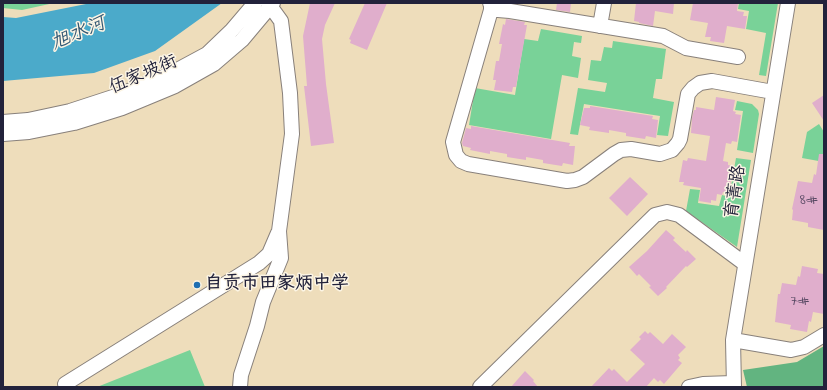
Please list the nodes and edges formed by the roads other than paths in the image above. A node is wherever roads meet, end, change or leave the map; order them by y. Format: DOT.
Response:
graph roads {
  1 [pos="255,3"];
  2 [pos="491,3"];
  3 [pos="604,3"];
  4 [pos="788,3"];
  5 [pos="271,4"];
  6 [pos="504,12"];
  7 [pos="487,26"];
  8 [pos="600,26"];
  9 [pos="738,57"];
  10 [pos="773,92"];
  11 [pos="3,122"];
  12 [pos="3,134"];
  13 [pos="279,231"];
  14 [pos="744,264"];
  15 [pos="824,335"];
  16 [pos="733,340"];
  17 [pos="65,384"];
  18 [pos="733,385"];
  19 [pos="240,387"];
  20 [pos="480,387"];
  21 [pos="690,387"];
  1 -- 11 [label="street, 伍家坡街"];
  2 -- 6 [label="street"];
  2 -- 7 [label="street"];
  3 -- 8 [label="street"];
  4 -- 10 [label="street, 育菁路"];
  5 -- 12 [label="street, 伍家坡街"];
  5 -- 13 [label="street"];
  6 -- 7 [label="street"];
  6 -- 8 [label="street"];
  7 -- 10 [label="street"];
  8 -- 9 [label="street"];
  10 -- 14 [label="street, 育菁路"];
  13 -- 17 [label="street"];
  13 -- 19 [label="street"];
  14 -- 16 [label="street, 育菁路"];
  14 -- 20 [label="street"];
  15 -- 16 [label="street"];
  16 -- 18 [label="street, 育菁路"];
  18 -- 21 [label="street"];
}
